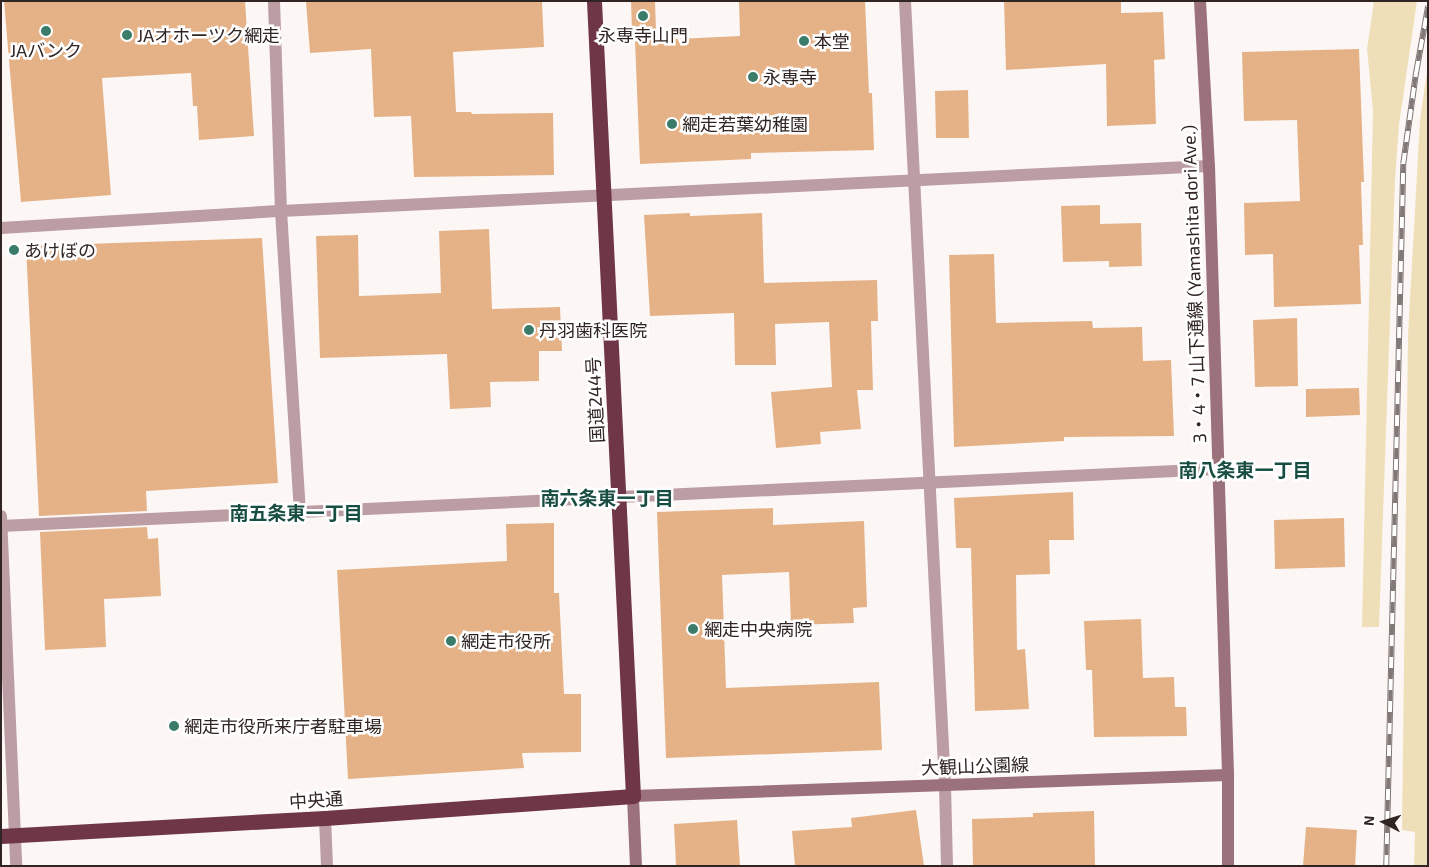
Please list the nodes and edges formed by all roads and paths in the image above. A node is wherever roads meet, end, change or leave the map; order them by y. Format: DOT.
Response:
graph roads {
  1 [pos="274,1"];
  2 [pos="594,1"];
  3 [pos="905,1"];
  4 [pos="1200,1"];
  5 [pos="1209,166"];
  6 [pos="914,180"];
  7 [pos="604,196"];
  8 [pos="281,210"];
  9 [pos="1,228"];
  10 [pos="1218,469"];
  11 [pos="929,482"];
  12 [pos="619,497"];
  13 [pos="300,514"];
  14 [pos="2,523"];
  15 [pos="1228,775"];
  16 [pos="945,785"];
  17 [pos="633,796"];
  18 [pos="324,818"];
  19 [pos="8,835"];
  20 [pos="16,866"];
  21 [pos="327,866"];
  22 [pos="636,866"];
  23 [pos="947,866"];
  24 [pos="1228,866"];
  1 -- 8 [label="street"];
  2 -- 7 [label="highway, 国道244号"];
  3 -- 6 [label="street"];
  4 -- 5 [label="street, 3・4・7 山下通線 (Yamashita dori Ave.)"];
  5 -- 6 [label="street"];
  5 -- 10 [label="street, 3・4・7 山下通線 (Yamashita dori Ave.)"];
  6 -- 7 [label="street"];
  6 -- 11 [label="street"];
  7 -- 8 [label="street"];
  7 -- 12 [label="highway, 国道244号"];
  8 -- 9 [label="street"];
  8 -- 13 [label="street"];
  10 -- 11 [label="street"];
  10 -- 15 [label="street, 3・4・7 山下通線 (Yamashita dori Ave.)"];
  11 -- 12 [label="street"];
  11 -- 16 [label="street"];
  12 -- 13 [label="street"];
  12 -- 17 [label="highway, 国道244号"];
  13 -- 14 [label="street"];
  14 -- 19 [label="street"];
  15 -- 16 [label="street, 大観山公園線"];
  15 -- 24 [label="street"];
  16 -- 17 [label="street, 大観山公園線"];
  16 -- 23 [label="street"];
  17 -- 18 [label="highway, 中央通"];
  17 -- 22 [label="street"];
  18 -- 19 [label="highway, 中央通"];
  18 -- 21 [label="street"];
  19 -- 20 [label="street"];
}
